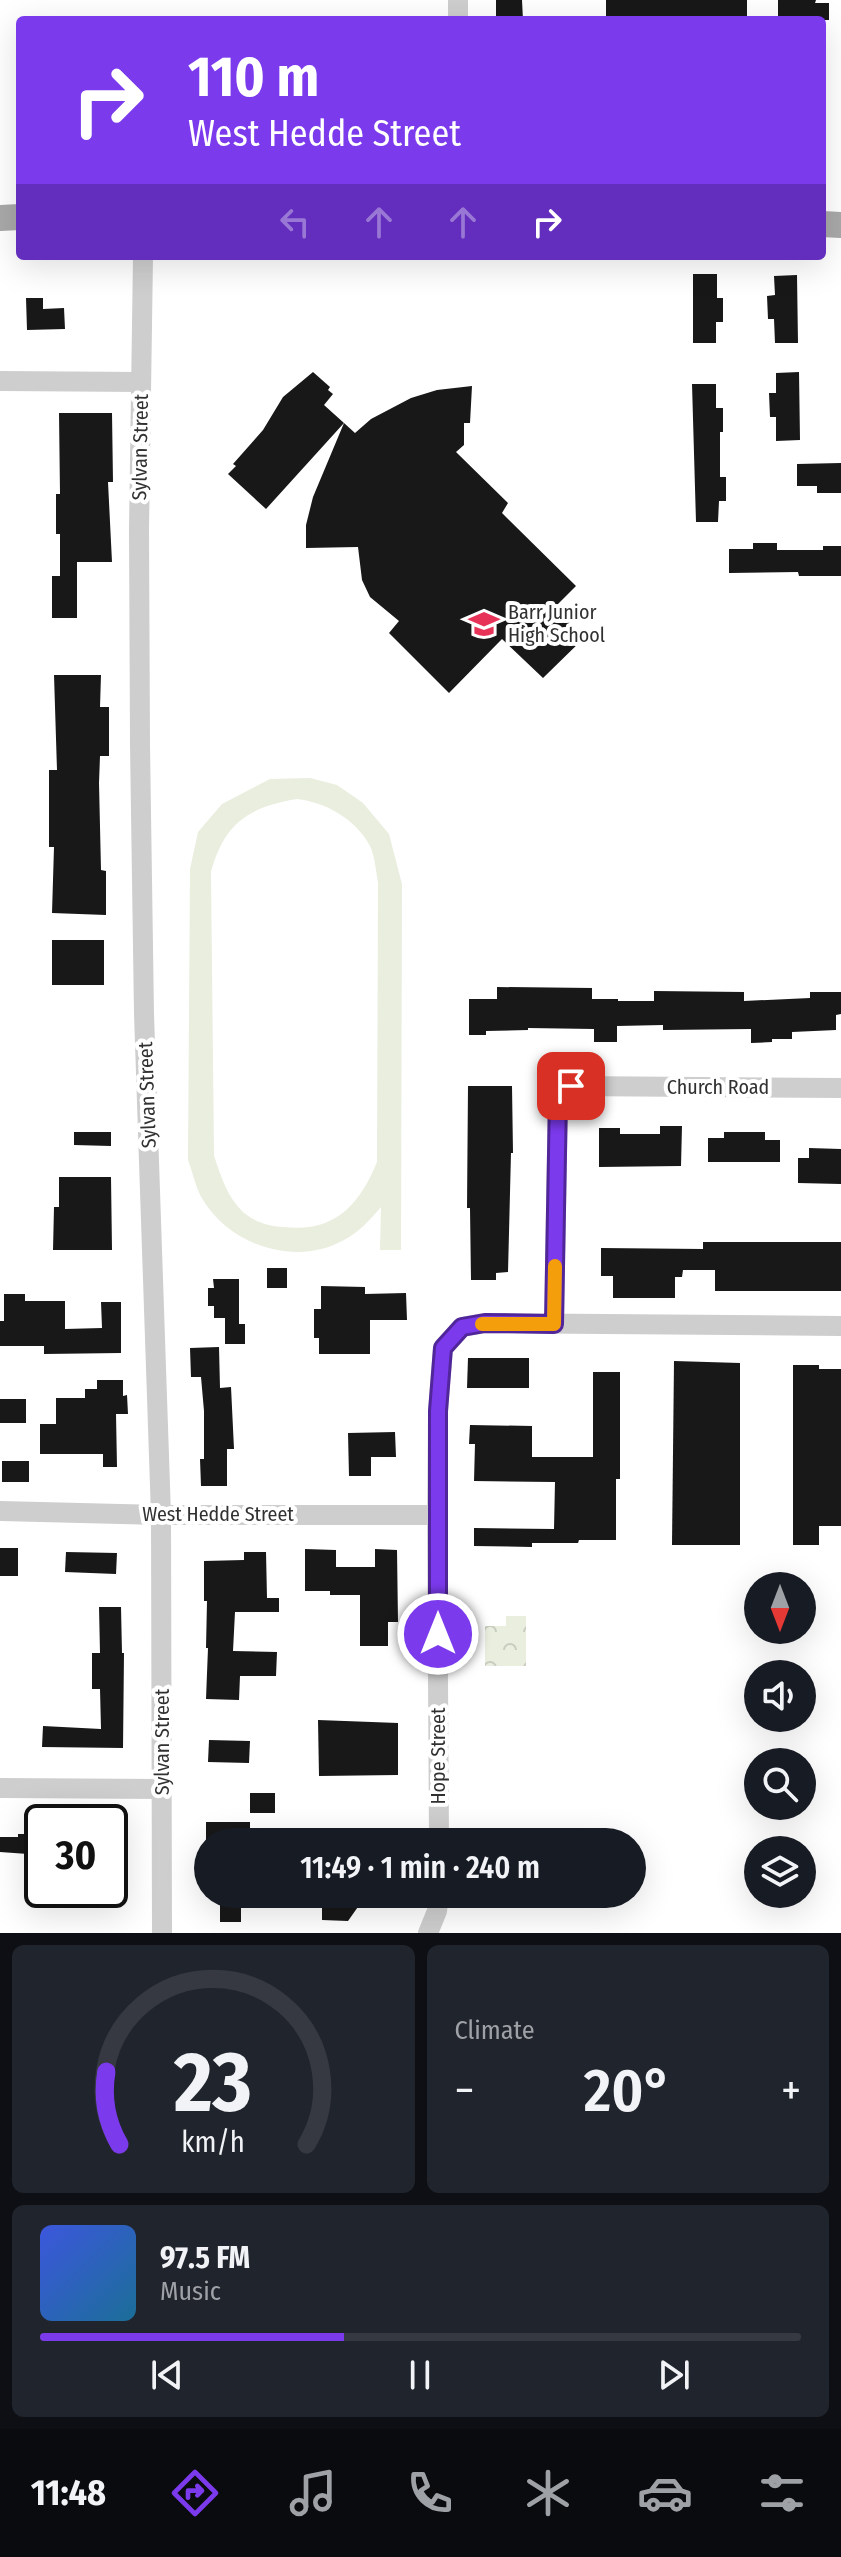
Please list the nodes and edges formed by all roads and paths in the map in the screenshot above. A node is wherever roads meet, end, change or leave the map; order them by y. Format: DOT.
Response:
graph roads {
  1 [pos="143,260"];
  2 [pos="0,381"];
  3 [pos="141,382"];
  4 [pos="841,1088"];
  5 [pos="554,1324"];
  6 [pos="841,1326"];
  7 [pos="0,1511"];
  8 [pos="161,1515"];
  9 [pos="437,1515"];
  10 [pos="0,1788"];
  11 [pos="162,1789"];
  12 [pos="439,1828"];
  13 [pos="437,1908"];
  14 [pos="162,1933"];
  15 [pos="428,1933"];
  1 -- 3 [label="street, Sylvan Street"];
  2 -- 3 [label="street"];
  3 -- 8 [label="street, Sylvan Street"];
  4 -- 5 [label="street, Church Road"];
  5 -- 6 [label="street"];
  5 -- 9 [label="street, Hope Street"];
  7 -- 8 [label="street, West Hedde Street"];
  8 -- 9 [label="street, West Hedde Street"];
  8 -- 11 [label="street, Sylvan Street"];
  9 -- 12 [label="street, Hope Street"];
  10 -- 11 [label="street"];
  11 -- 14 [label="street, Sylvan Street"];
  13 -- 15 [label="street"];
}
